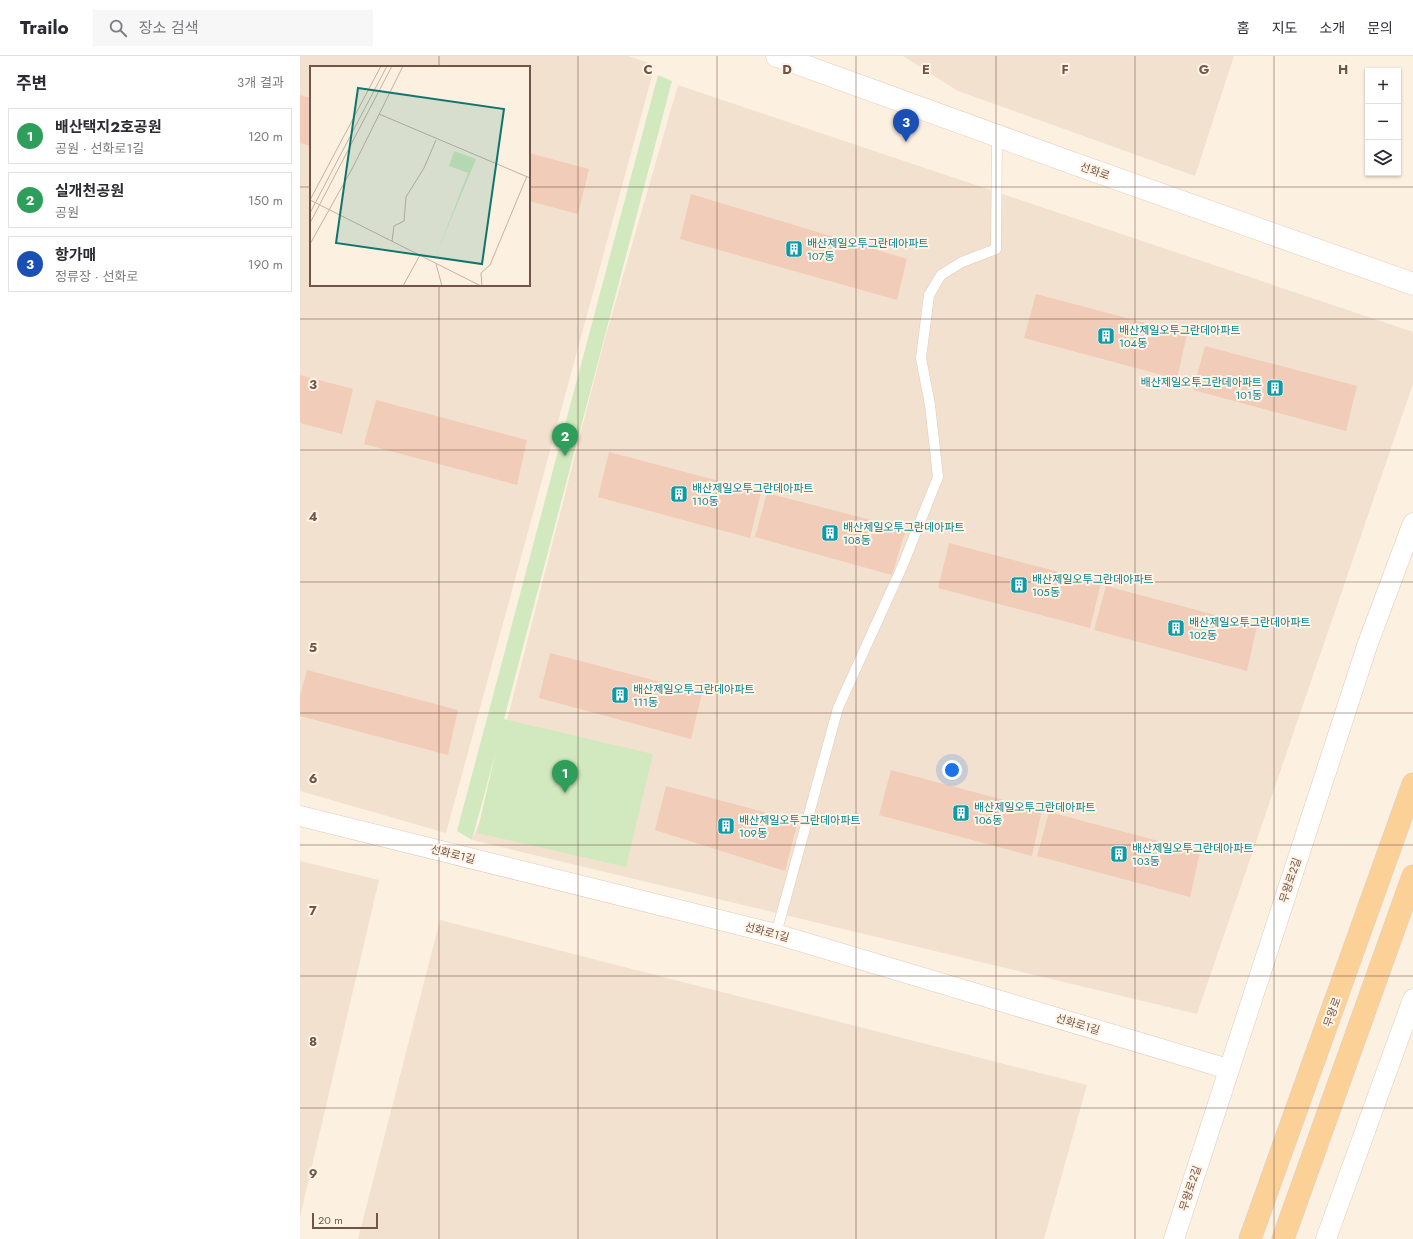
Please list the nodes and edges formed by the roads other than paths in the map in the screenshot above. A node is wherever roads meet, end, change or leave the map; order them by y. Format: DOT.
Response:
graph roads {
  1 [pos="777,56"];
  2 [pos="997,135"];
  3 [pos="1413,284"];
  4 [pos="1413,523"];
  5 [pos="1413,784"];
  6 [pos="300,816"];
  7 [pos="1413,876"];
  8 [pos="776,934"];
  9 [pos="1413,999"];
  10 [pos="1228,1069"];
  11 [pos="1174,1239"];
  12 [pos="1250,1239"];
  13 [pos="1283,1239"];
  14 [pos="1326,1239"];
  1 -- 2 [label="main road, 선화로"];
  2 -- 3 [label="main road, 선화로"];
  2 -- 8 [label="lane"];
  4 -- 10 [label="street, 무왕로2길"];
  5 -- 12 [label="main road, 무왕로"];
  6 -- 8 [label="street, 선화로1길"];
  7 -- 13 [label="main road"];
  8 -- 10 [label="street, 선화로1길"];
  9 -- 14 [label="street"];
  10 -- 11 [label="street, 무왕로2길"];
}
